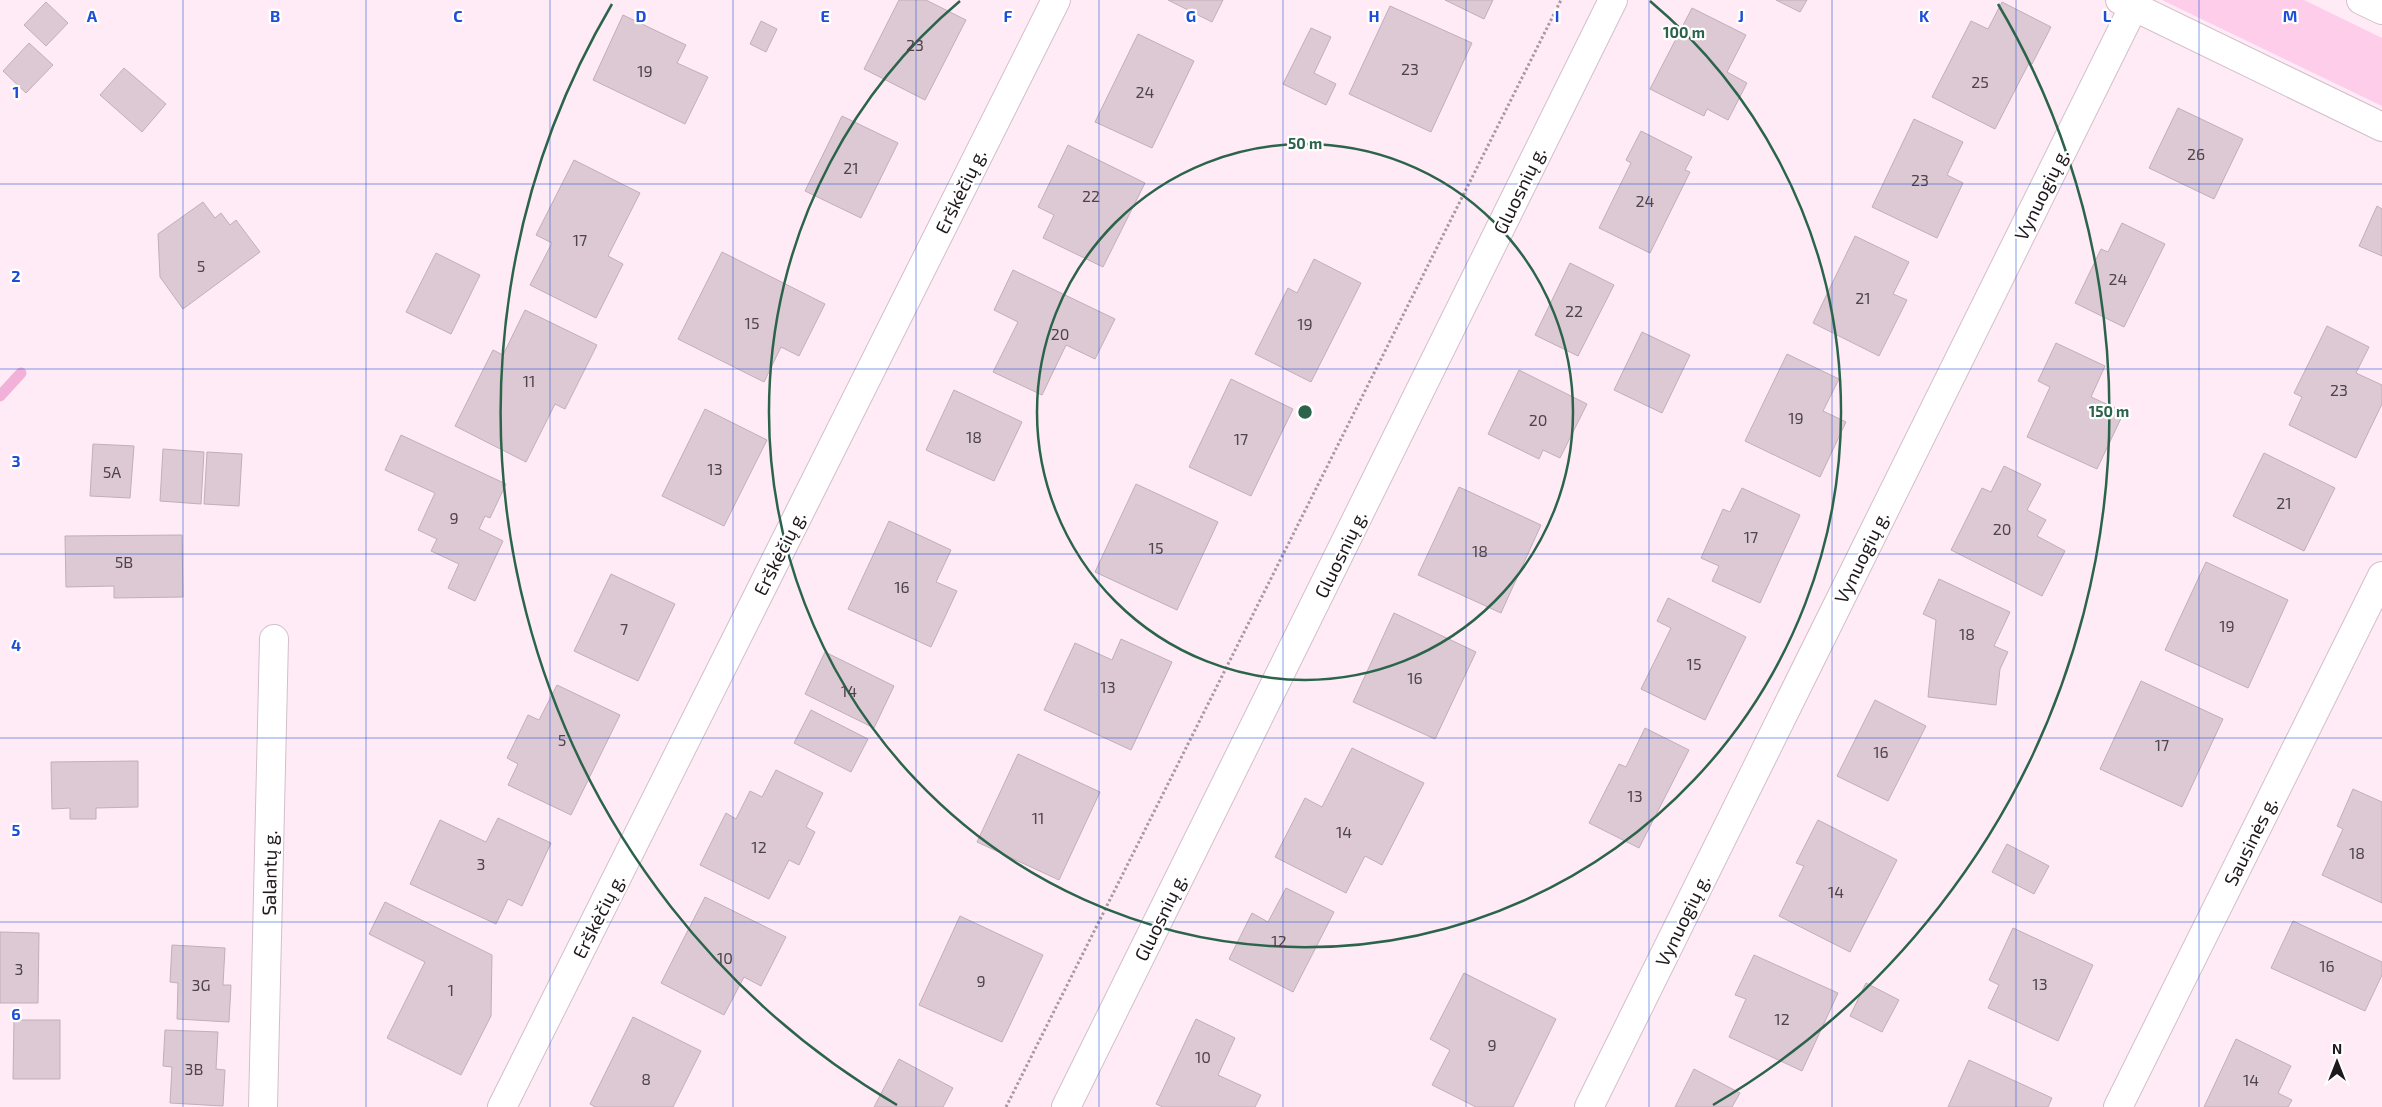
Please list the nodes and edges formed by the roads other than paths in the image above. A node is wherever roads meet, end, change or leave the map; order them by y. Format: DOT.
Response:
graph roads {
  1 [pos="1056,0"];
  2 [pos="1613,0"];
  3 [pos="2361,0"];
  4 [pos="2127,3"];
  5 [pos="2382,10"];
  6 [pos="2382,127"];
  7 [pos="2382,576"];
  8 [pos="274,639"];
  9 [pos="263,1107"];
  10 [pos="502,1107"];
  11 [pos="1066,1107"];
  12 [pos="1589,1107"];
  13 [pos="2118,1107"];
  1 -- 10 [label="street, Erškėčių g."];
  2 -- 11 [label="street, Gluosnių g."];
  3 -- 5 [label="street"];
  4 -- 6 [label="street"];
  4 -- 12 [label="street, Vynuogių g."];
  7 -- 13 [label="street, Sausinės g."];
  8 -- 9 [label="street, Salantų g."];
}
